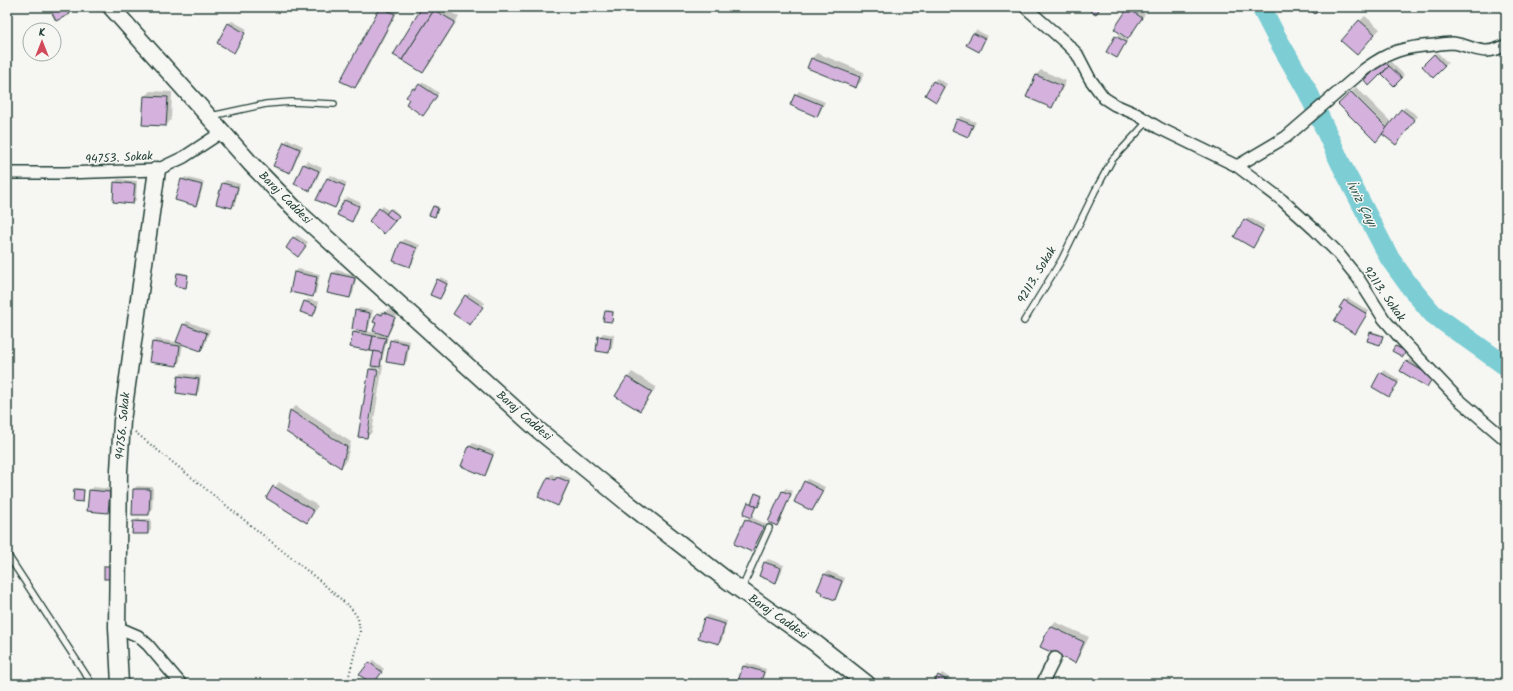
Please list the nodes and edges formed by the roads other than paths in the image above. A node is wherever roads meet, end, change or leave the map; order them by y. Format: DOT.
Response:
graph roads {
  1 [pos="111,7"];
  2 [pos="1025,7"];
  3 [pos="1506,45"];
  4 [pos="334,104"];
  5 [pos="209,117"];
  6 [pos="1148,121"];
  7 [pos="222,132"];
  8 [pos="1237,166"];
  9 [pos="156,170"];
  10 [pos="7,173"];
  11 [pos="1024,321"];
  12 [pos="1506,440"];
  13 [pos="769,528"];
  14 [pos="7,554"];
  15 [pos="741,590"];
  16 [pos="117,627"];
  17 [pos="1055,658"];
  18 [pos="92,684"];
  19 [pos="120,684"];
  20 [pos="181,684"];
  21 [pos="867,684"];
  22 [pos="1042,684"];
  1 -- 5 [label="main road, Baraj Caddesi"];
  2 -- 6 [label="street, 92113. Sokak"];
  3 -- 8 [label="street"];
  4 -- 5 [label="lane"];
  5 -- 7 [label="main road, Baraj Caddesi"];
  6 -- 8 [label="street, 92113. Sokak"];
  6 -- 11 [label="lane, 92113. Sokak"];
  7 -- 9 [label="street, 94753. Sokak"];
  7 -- 15 [label="main road, Baraj Caddesi"];
  8 -- 12 [label="street, 92113. Sokak"];
  9 -- 10 [label="street, 94753. Sokak"];
  9 -- 16 [label="main road, 94756. Sokak"];
  13 -- 15 [label="lane"];
  14 -- 18 [label="lane"];
  15 -- 21 [label="main road, Baraj Caddesi"];
  16 -- 19 [label="main road, 94756. Sokak"];
  16 -- 20 [label="street"];
  17 -- 22 [label="street"];
}
